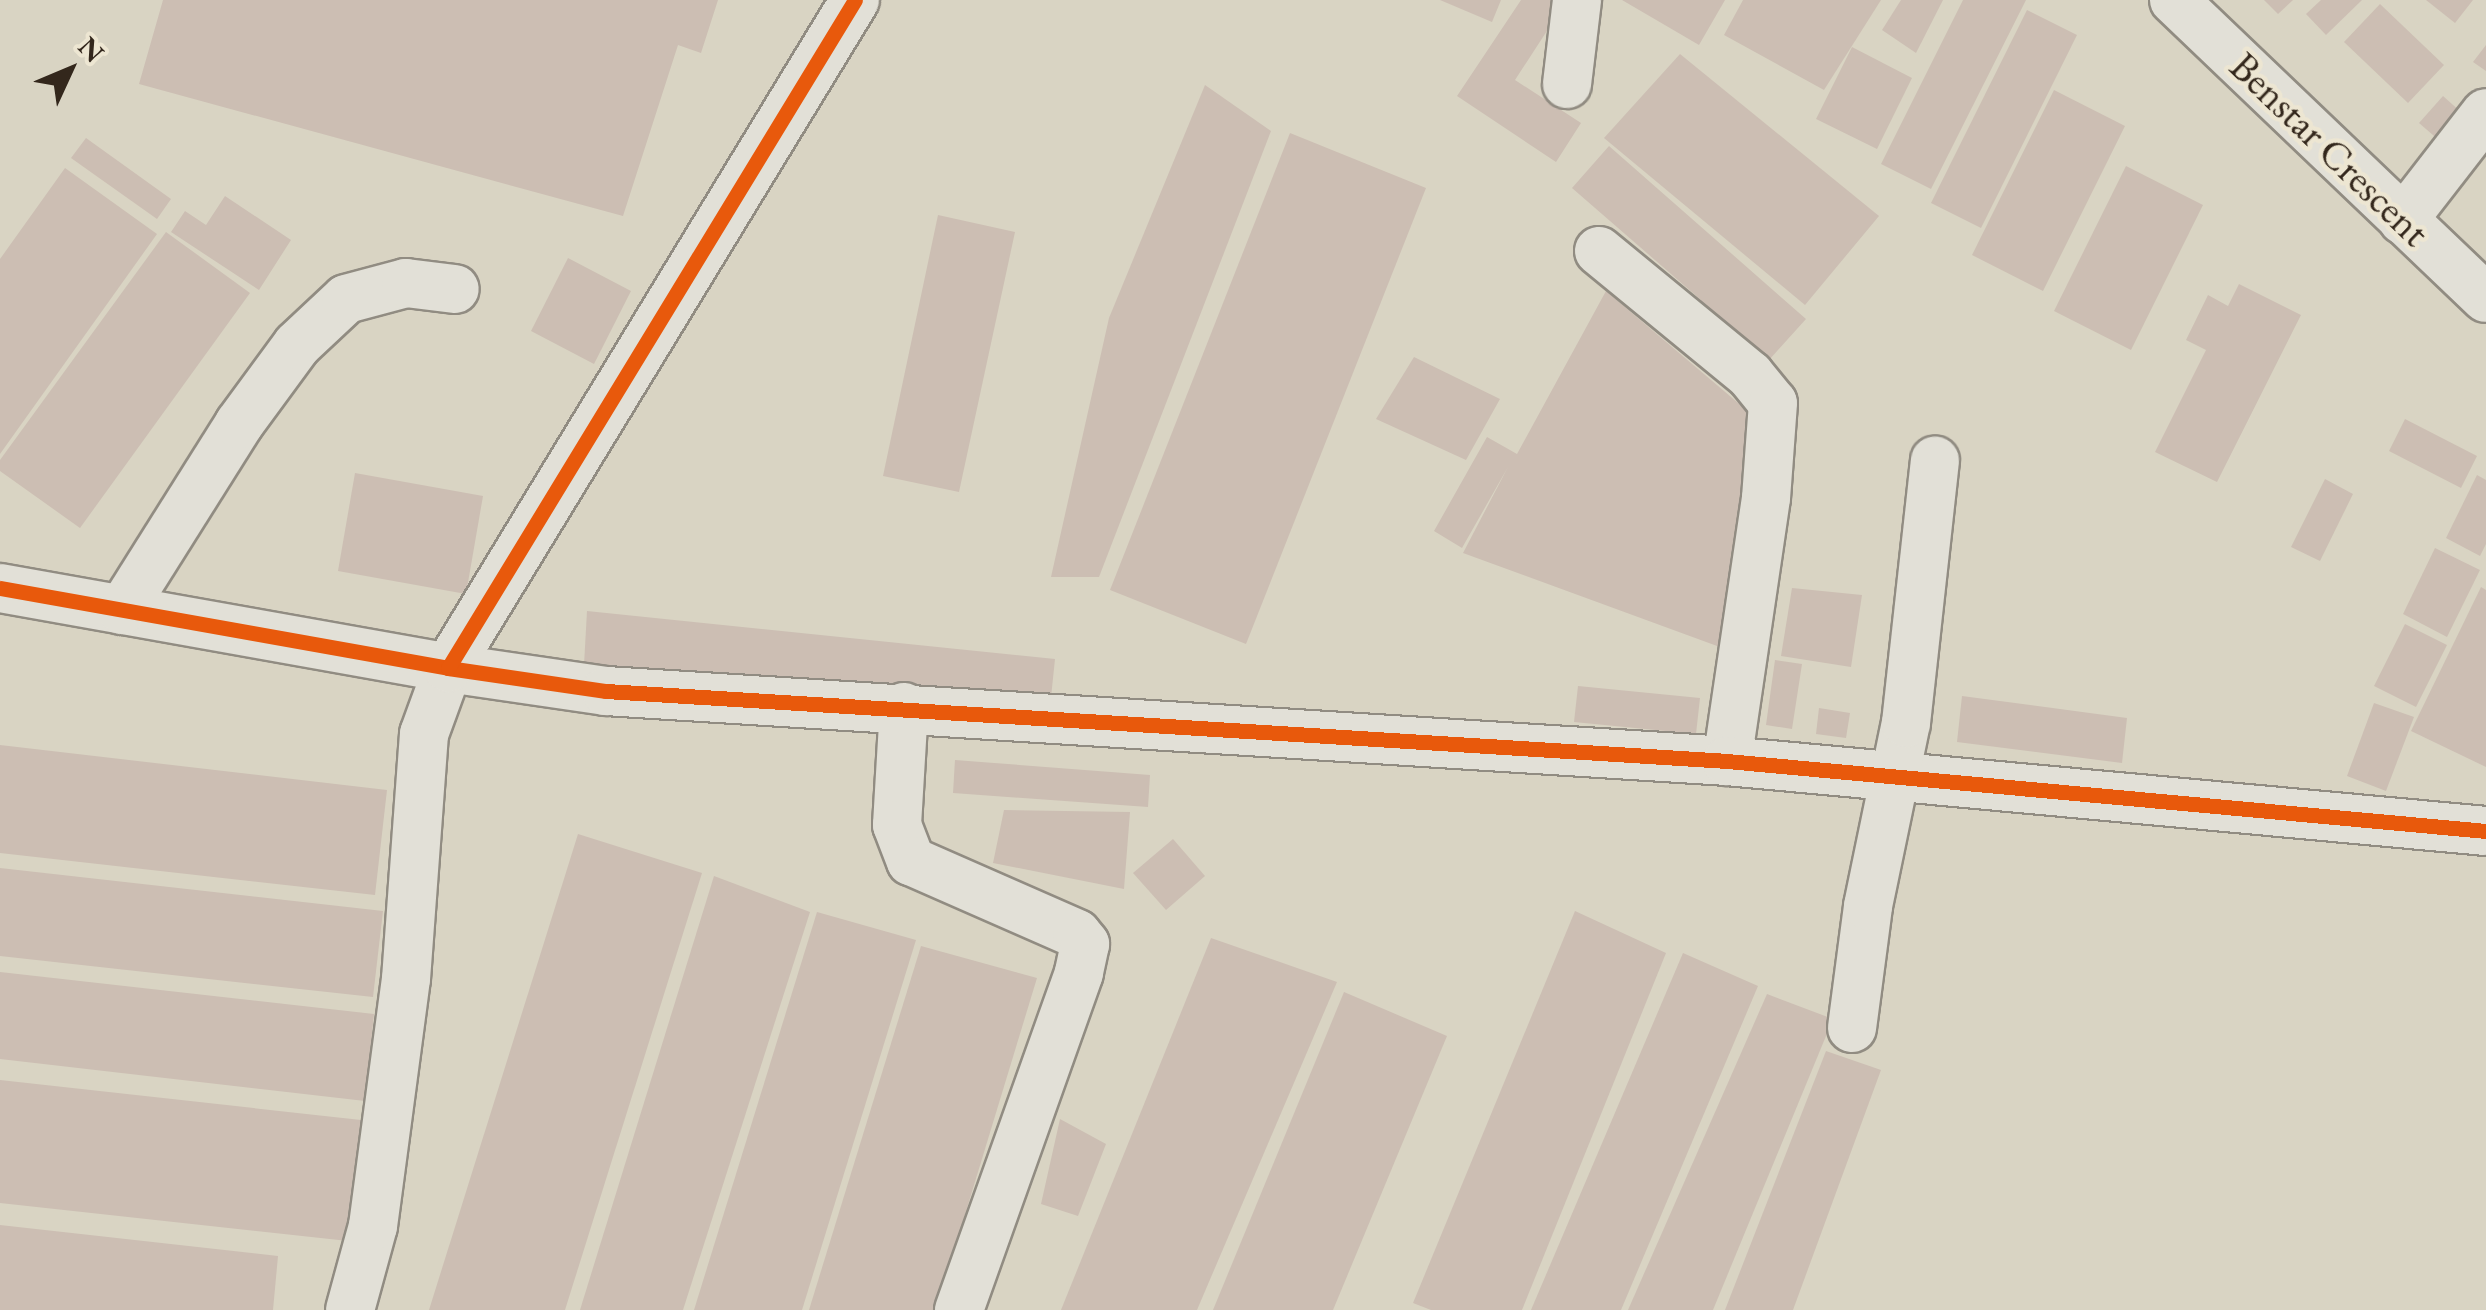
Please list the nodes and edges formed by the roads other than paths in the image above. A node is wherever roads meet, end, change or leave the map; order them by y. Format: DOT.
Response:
graph roads {
  1 [pos="855,0"];
  2 [pos="1576,0"];
  3 [pos="2174,0"];
  4 [pos="1567,84"];
  5 [pos="2486,113"];
  6 [pos="2403,220"];
  7 [pos="1599,251"];
  8 [pos="455,290"];
  9 [pos="2486,298"];
  10 [pos="1935,461"];
  11 [pos="0,588"];
  12 [pos="122,610"];
  13 [pos="448,668"];
  14 [pos="904,707"];
  15 [pos="1727,761"];
  16 [pos="1896,780"];
  17 [pos="2486,832"];
  18 [pos="1852,1028"];
  19 [pos="350,1310"];
  20 [pos="959,1310"];
  1 -- 13 [label="street"];
  2 -- 4 [label="street"];
  3 -- 6 [label="street, Benstar Crescent"];
  5 -- 6 [label="street"];
  6 -- 9 [label="street, Benstar Crescent"];
  7 -- 15 [label="street"];
  8 -- 12 [label="street"];
  10 -- 16 [label="street"];
  11 -- 12 [label="street"];
  12 -- 13 [label="street"];
  13 -- 14 [label="street"];
  13 -- 19 [label="street"];
  14 -- 15 [label="street"];
  14 -- 20 [label="street"];
  15 -- 16 [label="street"];
  16 -- 17 [label="street"];
  16 -- 18 [label="street"];
}
